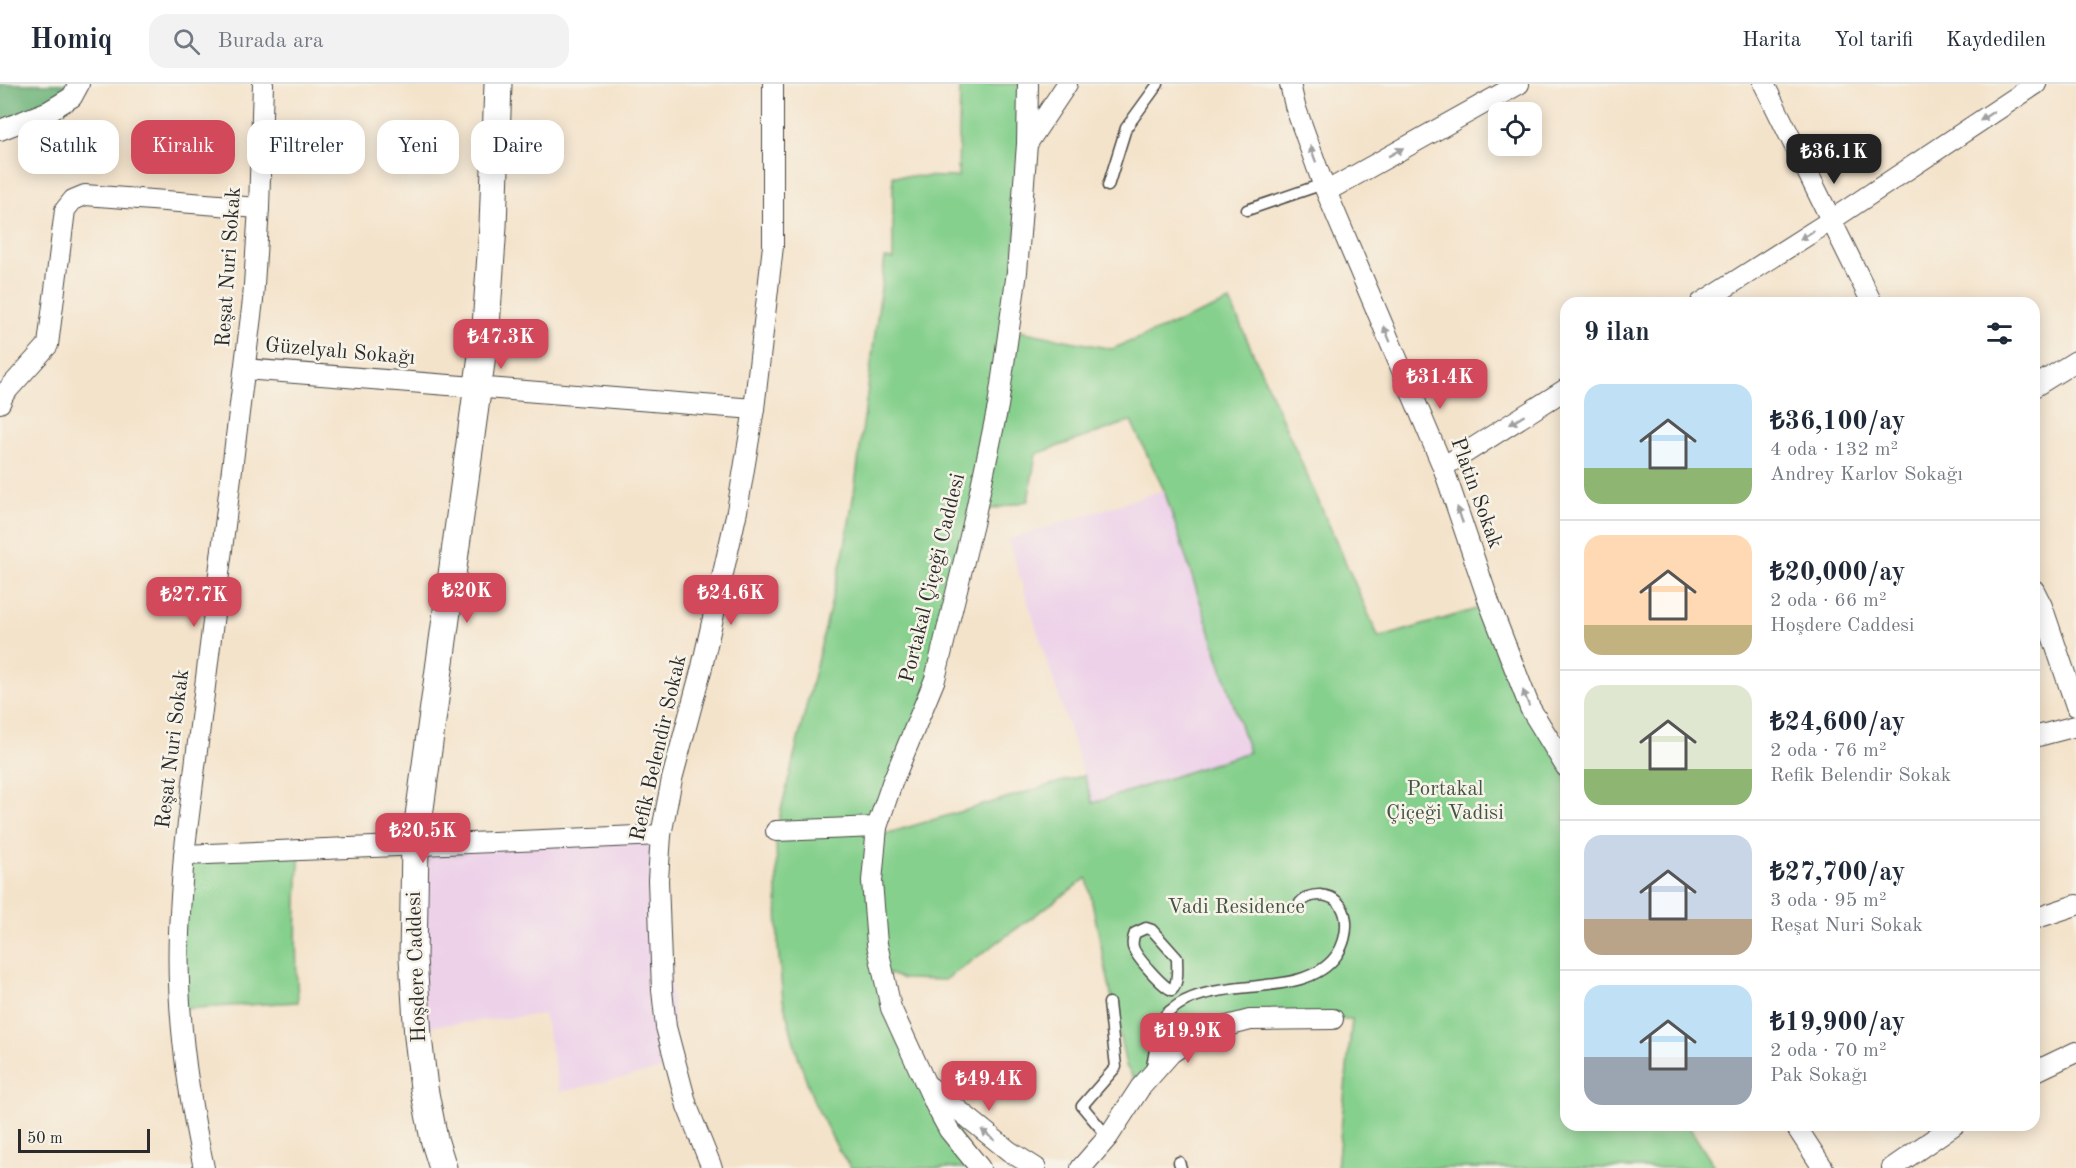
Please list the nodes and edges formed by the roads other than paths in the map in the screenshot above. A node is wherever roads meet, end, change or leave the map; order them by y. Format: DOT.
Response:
graph roads {
  1 [pos="79,84"];
  2 [pos="263,84"];
  3 [pos="498,84"];
  4 [pos="773,84"];
  5 [pos="1028,84"];
  6 [pos="1068,84"];
  7 [pos="1158,84"];
  8 [pos="1290,84"];
  9 [pos="1519,84"];
  10 [pos="1764,84"];
  11 [pos="2036,84"];
  12 [pos="0,129"];
  13 [pos="1026,144"];
  14 [pos="1108,186"];
  15 [pos="1325,187"];
  16 [pos="259,208"];
  17 [pos="1247,210"];
  18 [pos="1830,221"];
  19 [pos="1710,297"];
  20 [pos="1869,297"];
  21 [pos="2076,361"];
  22 [pos="245,369"];
  23 [pos="2040,383"];
  24 [pos="477,387"];
  25 [pos="1560,393"];
  26 [pos="1,394"];
  27 [pos="754,409"];
  28 [pos="1443,467"];
  29 [pos="2040,602"];
  30 [pos="2076,706"];
  31 [pos="2076,726"];
  32 [pos="2040,735"];
  33 [pos="1560,744"];
  34 [pos="877,826"];
  35 [pos="777,831"];
  36 [pos="661,835"];
  37 [pos="415,846"];
  38 [pos="184,855"];
  39 [pos="1300,903"];
  40 [pos="2076,905"];
  41 [pos="2040,917"];
  42 [pos="1172,990"];
  43 [pos="1108,1003"];
  44 [pos="1172,1009"];
  45 [pos="1333,1019"];
  46 [pos="2076,1052"];
  47 [pos="2040,1069"];
  48 [pos="1150,1077"];
  49 [pos="923,1081"];
  50 [pos="1799,1131"];
  51 [pos="1945,1131"];
  52 [pos="1108,1137"];
  53 [pos="204,1168"];
  54 [pos="443,1168"];
  55 [pos="712,1168"];
  56 [pos="980,1168"];
  57 [pos="1036,1168"];
  58 [pos="1081,1168"];
  59 [pos="1823,1168"];
  60 [pos="1892,1168"];
  1 -- 12 [label="street"];
  2 -- 16 [label="street, Reşat Nuri Sokak"];
  3 -- 24 [label="main road, Hoşdere Caddesi"];
  4 -- 27 [label="street, Refik Belendir Sokak"];
  5 -- 13 [label="street, Portakal Çiçeği Caddesi"];
  6 -- 13 [label="street"];
  7 -- 14 [label="lane"];
  15 -- 8 [label="street, Platin Sokak, one-way"];
  15 -- 9 [label="street, one-way"];
  10 -- 18 [label="street"];
  11 -- 18 [label="street, one-way"];
  13 -- 34 [label="street, Portakal Çiçeği Caddesi"];
  15 -- 17 [label="lane"];
  28 -- 15 [label="street, Platin Sokak, one-way"];
  16 -- 22 [label="street, Reşat Nuri Sokak"];
  16 -- 26 [label="street"];
  18 -- 19 [label="street, one-way"];
  18 -- 20 [label="street"];
  21 -- 23 [label="street"];
  22 -- 24 [label="street, Güzelyalı Sokağı"];
  22 -- 38 [label="street, Reşat Nuri Sokak"];
  24 -- 27 [label="street, Güzelyalı Sokağı"];
  24 -- 37 [label="main road, Hoşdere Caddesi"];
  25 -- 28 [label="street, one-way"];
  27 -- 36 [label="street, Refik Belendir Sokak"];
  33 -- 28 [label="street, Platin Sokak, one-way"];
  29 -- 30 [label="street"];
  31 -- 32 [label="street"];
  34 -- 35 [label="street"];
  34 -- 49 [label="street, Portakal Çiçeği Caddesi"];
  36 -- 37 [label="street"];
  36 -- 55 [label="street, Refik Belendir Sokak"];
  37 -- 38 [label="street"];
  37 -- 54 [label="main road, Hoşdere Caddesi"];
  38 -- 53 [label="street, Reşat Nuri Sokak"];
  39 -- 44 [label="lane"];
  40 -- 41 [label="street"];
  42 -- 42 [label="lane"];
  42 -- 44 [label="lane"];
  43 -- 52 [label="lane"];
  44 -- 48 [label="lane"];
  45 -- 48 [label="street"];
  46 -- 47 [label="street"];
  48 -- 52 [label="street"];
  49 -- 56 [label="street, Portakal Çiçeği Caddesi"];
  57 -- 49 [label="street, Portakal Çiçeği Caddesi, one-way"];
  50 -- 59 [label="street"];
  51 -- 60 [label="street"];
  52 -- 58 [label="street"];
}
